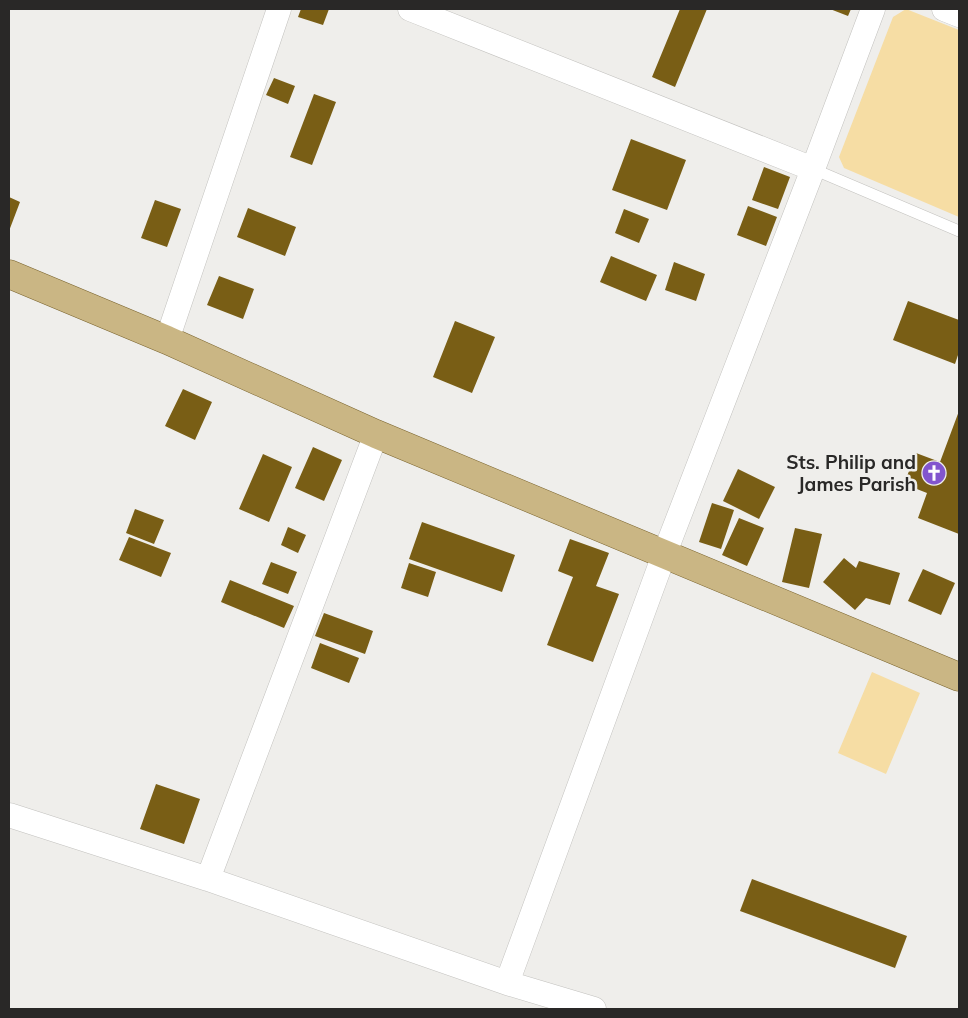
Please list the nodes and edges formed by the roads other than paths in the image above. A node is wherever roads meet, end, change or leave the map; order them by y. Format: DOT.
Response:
graph roads {
  1 [pos="280,9"];
  2 [pos="410,9"];
  3 [pos="873,9"];
  4 [pos="944,9"];
  5 [pos="959,15"];
  6 [pos="813,169"];
  7 [pos="959,231"];
  8 [pos="9,274"];
  9 [pos="167,340"];
  10 [pos="376,434"];
  11 [pos="664,554"];
  12 [pos="959,677"];
  13 [pos="9,815"];
  14 [pos="208,879"];
  15 [pos="507,983"];
  16 [pos="594,1009"];
  1 -- 9 [label="street"];
  2 -- 6 [label="street"];
  3 -- 6 [label="street"];
  4 -- 5 [label="street"];
  6 -- 7 [label="lane"];
  6 -- 11 [label="street"];
  8 -- 9 [label="main road"];
  9 -- 10 [label="main road"];
  10 -- 11 [label="main road"];
  10 -- 14 [label="street"];
  11 -- 12 [label="main road"];
  11 -- 15 [label="street"];
  13 -- 14 [label="street"];
  14 -- 15 [label="street"];
  15 -- 16 [label="street"];
}
